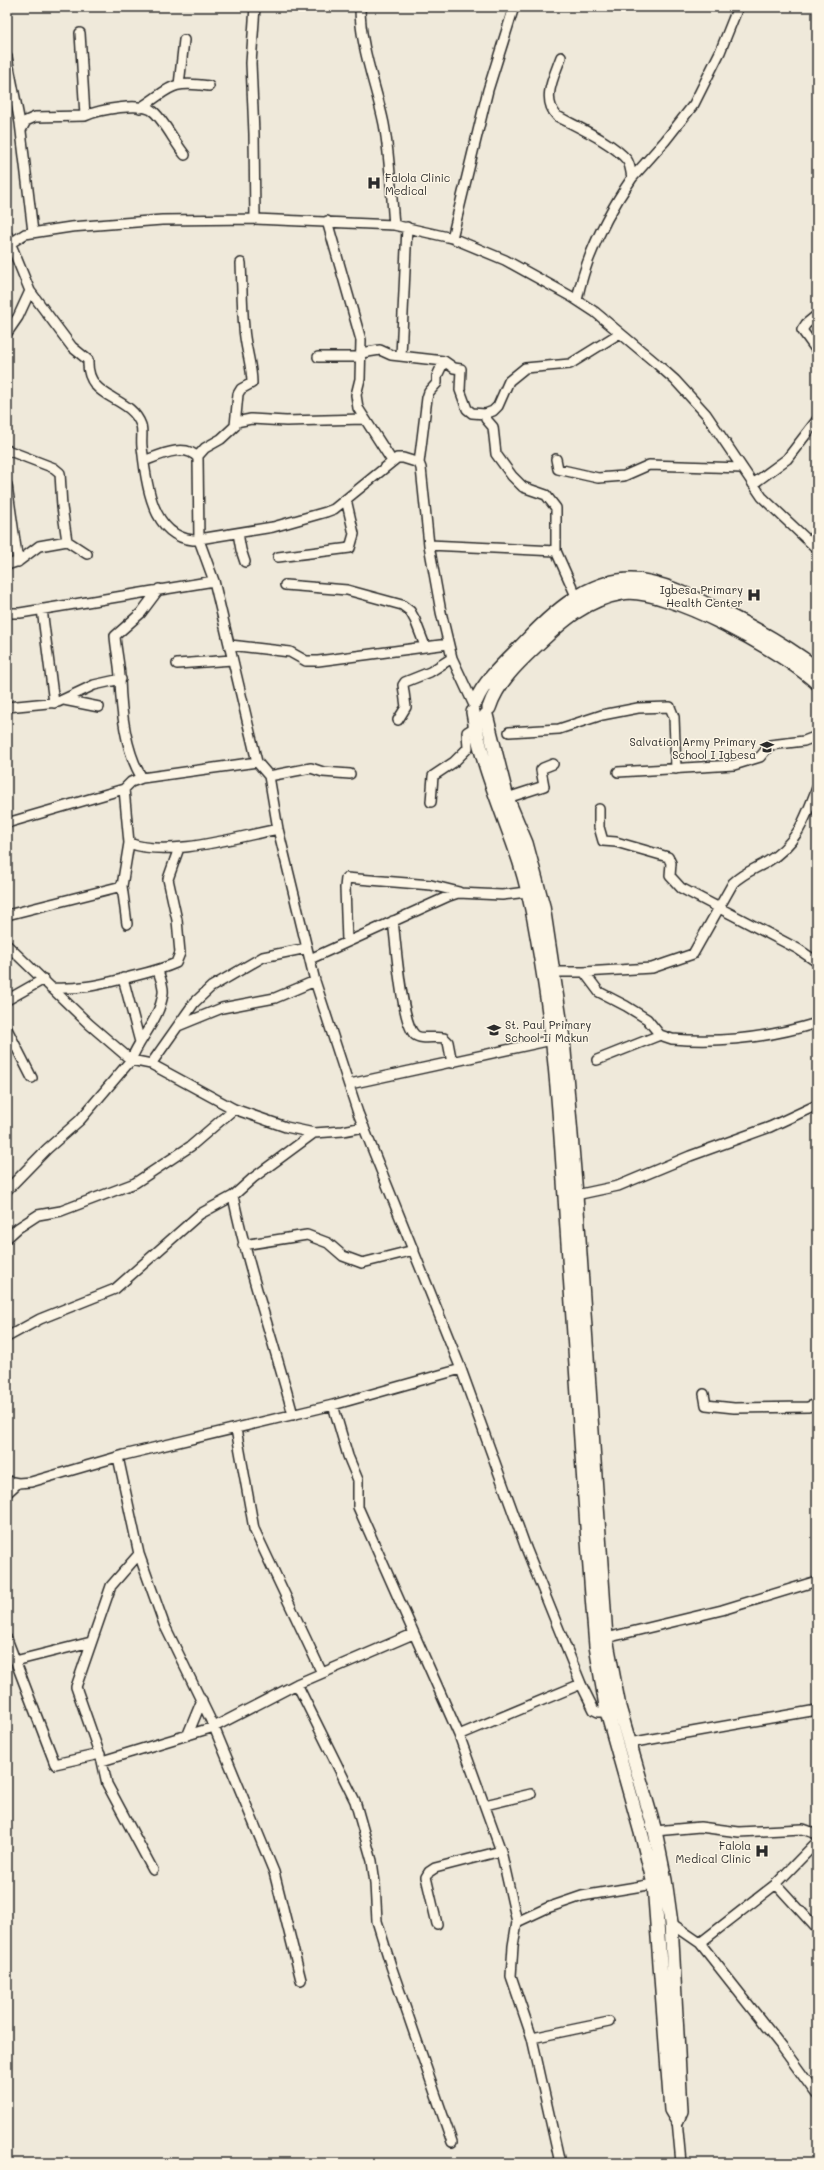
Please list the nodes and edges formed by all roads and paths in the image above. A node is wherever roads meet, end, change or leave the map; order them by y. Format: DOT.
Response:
graph roads {
  1 [pos="255,7"];
  2 [pos="360,7"];
  3 [pos="514,7"];
  4 [pos="738,7"];
  5 [pos="80,33"];
  6 [pos="184,40"];
  7 [pos="7,57"];
  8 [pos="561,57"];
  9 [pos="179,85"];
  10 [pos="208,86"];
  11 [pos="140,108"];
  12 [pos="85,116"];
  13 [pos="21,130"];
  14 [pos="185,155"];
  15 [pos="632,178"];
  16 [pos="255,218"];
  17 [pos="327,221"];
  18 [pos="394,224"];
  19 [pos="407,227"];
  20 [pos="33,232"];
  21 [pos="452,238"];
  22 [pos="10,245"];
  23 [pos="241,263"];
  24 [pos="30,291"];
  25 [pos="577,300"];
  26 [pos="817,315"];
  27 [pos="7,333"];
  28 [pos="620,333"];
  29 [pos="817,351"];
  30 [pos="361,355"];
  31 [pos="402,356"];
  32 [pos="318,358"];
  33 [pos="444,361"];
  34 [pos="485,414"];
  35 [pos="364,419"];
  36 [pos="817,420"];
  37 [pos="236,422"];
  38 [pos="7,450"];
  39 [pos="197,457"];
  40 [pos="556,459"];
  41 [pos="144,461"];
  42 [pos="392,461"];
  43 [pos="419,463"];
  44 [pos="742,468"];
  45 [pos="753,484"];
  46 [pos="7,485"];
  47 [pos="346,499"];
  48 [pos="238,533"];
  49 [pos="199,540"];
  50 [pos="67,541"];
  51 [pos="815,544"];
  52 [pos="429,545"];
  53 [pos="556,551"];
  54 [pos="87,554"];
  55 [pos="278,557"];
  56 [pos="18,562"];
  57 [pos="246,562"];
  58 [pos="7,565"];
  59 [pos="214,581"];
  60 [pos="285,585"];
  61 [pos="159,589"];
  62 [pos="576,596"];
  63 [pos="42,609"];
  64 [pos="7,613"];
  65 [pos="448,644"];
  66 [pos="230,645"];
  67 [pos="425,646"];
  68 [pos="452,658"];
  69 [pos="232,660"];
  70 [pos="177,664"];
  71 [pos="817,669"];
  72 [pos="120,679"];
  73 [pos="817,683"];
  74 [pos="59,702"];
  75 [pos="474,705"];
  76 [pos="7,707"];
  77 [pos="99,707"];
  78 [pos="488,711"];
  79 [pos="398,720"];
  80 [pos="475,727"];
  81 [pos="509,732"];
  82 [pos="817,736"];
  83 [pos="257,762"];
  84 [pos="554,764"];
  85 [pos="676,769"];
  86 [pos="618,772"];
  87 [pos="350,774"];
  88 [pos="269,776"];
  89 [pos="142,778"];
  90 [pos="817,788"];
  91 [pos="124,789"];
  92 [pos="507,798"];
  93 [pos="431,802"];
  94 [pos="599,809"];
  95 [pos="7,823"];
  96 [pos="278,829"];
  97 [pos="129,843"];
  98 [pos="179,848"];
  99 [pos="122,886"];
  100 [pos="527,892"];
  101 [pos="458,894"];
  102 [pos="719,907"];
  103 [pos="7,915"];
  104 [pos="393,922"];
  105 [pos="127,924"];
  106 [pos="347,941"];
  107 [pos="7,945"];
  108 [pos="307,948"];
  109 [pos="310,959"];
  110 [pos="817,962"];
  111 [pos="158,971"];
  112 [pos="554,972"];
  113 [pos="584,972"];
  114 [pos="123,978"];
  115 [pos="44,979"];
  116 [pos="315,981"];
  117 [pos="51,988"];
  118 [pos="7,1000"];
  119 [pos="817,1023"];
  120 [pos="176,1027"];
  121 [pos="7,1028"];
  122 [pos="660,1035"];
  123 [pos="552,1040"];
  124 [pos="140,1042"];
  125 [pos="131,1060"];
  126 [pos="598,1060"];
  127 [pos="452,1063"];
  128 [pos="151,1064"];
  129 [pos="32,1078"];
  130 [pos="350,1084"];
  131 [pos="817,1105"];
  132 [pos="234,1108"];
  133 [pos="364,1127"];
  134 [pos="314,1133"];
  135 [pos="7,1190"];
  136 [pos="576,1195"];
  137 [pos="233,1196"];
  138 [pos="7,1238"];
  139 [pos="243,1245"];
  140 [pos="414,1250"];
  141 [pos="7,1337"];
  142 [pos="461,1369"];
  143 [pos="704,1394"];
  144 [pos="817,1404"];
  145 [pos="333,1405"];
  146 [pos="293,1415"];
  147 [pos="236,1429"];
  148 [pos="118,1457"];
  149 [pos="7,1481"];
  150 [pos="18,1484"];
  151 [pos="7,1493"];
  152 [pos="139,1554"];
  153 [pos="817,1581"];
  154 [pos="413,1634"];
  155 [pos="606,1638"];
  156 [pos="7,1639"];
  157 [pos="91,1642"];
  158 [pos="15,1662"];
  159 [pos="322,1673"];
  160 [pos="297,1684"];
  161 [pos="581,1684"];
  162 [pos="202,1700"];
  163 [pos="817,1710"];
  164 [pos="607,1712"];
  165 [pos="214,1727"];
  166 [pos="188,1734"];
  167 [pos="459,1734"];
  168 [pos="629,1742"];
  169 [pos="101,1757"];
  170 [pos="531,1794"];
  171 [pos="485,1805"];
  172 [pos="656,1831"];
  173 [pos="817,1834"];
  174 [pos="817,1842"];
  175 [pos="501,1851"];
  176 [pos="153,1870"];
  177 [pos="654,1884"];
  178 [pos="776,1884"];
  179 [pos="517,1922"];
  180 [pos="671,1923"];
  181 [pos="437,1924"];
  182 [pos="817,1929"];
  183 [pos="700,1943"];
  184 [pos="301,1980"];
  185 [pos="609,2022"];
  186 [pos="532,2038"];
  187 [pos="817,2095"];
  188 [pos="677,2120"];
  189 [pos="452,2142"];
  190 [pos="560,2163"];
  191 [pos="681,2163"];
  1 -- 16 [label="street"];
  2 -- 18 [label="street"];
  3 -- 21 [label="street"];
  4 -- 15 [label="street"];
  5 -- 12 [label="street"];
  6 -- 9 [label="street"];
  7 -- 13 [label="street"];
  8 -- 15 [label="street"];
  9 -- 10 [label="street"];
  9 -- 11 [label="street"];
  11 -- 12 [label="street"];
  11 -- 14 [label="street"];
  12 -- 13 [label="street"];
  13 -- 20 [label="street"];
  15 -- 25 [label="street"];
  16 -- 17 [label="street"];
  16 -- 20 [label="street"];
  17 -- 18 [label="street"];
  17 -- 30 [label="street"];
  18 -- 19 [label="street"];
  19 -- 21 [label="street"];
  19 -- 31 [label="street"];
  20 -- 22 [label="street"];
  21 -- 25 [label="street"];
  22 -- 24 [label="street"];
  23 -- 37 [label="street"];
  24 -- 27 [label="street"];
  24 -- 41 [label="street"];
  25 -- 28 [label="street"];
  26 -- 29 [label="street"];
  28 -- 34 [label="street"];
  28 -- 44 [label="street"];
  30 -- 31 [label="street"];
  30 -- 32 [label="street"];
  30 -- 35 [label="street"];
  31 -- 33 [label="street"];
  33 -- 34 [label="street"];
  33 -- 43 [label="street"];
  34 -- 53 [label="street"];
  35 -- 37 [label="street"];
  35 -- 42 [label="street"];
  36 -- 45 [label="street"];
  37 -- 39 [label="street"];
  38 -- 50 [label="street"];
  39 -- 41 [label="street"];
  39 -- 49 [label="street"];
  40 -- 44 [label="street"];
  41 -- 49 [label="street"];
  42 -- 43 [label="street"];
  42 -- 47 [label="street"];
  43 -- 52 [label="street"];
  44 -- 45 [label="street"];
  45 -- 51 [label="street"];
  46 -- 56 [label="street"];
  47 -- 48 [label="street"];
  47 -- 55 [label="street"];
  48 -- 49 [label="street"];
  48 -- 57 [label="street"];
  49 -- 59 [label="street"];
  50 -- 54 [label="street"];
  50 -- 56 [label="street"];
  52 -- 53 [label="street"];
  52 -- 65 [label="street"];
  53 -- 62 [label="street"];
  56 -- 58 [label="street"];
  59 -- 61 [label="street"];
  59 -- 66 [label="street"];
  60 -- 67 [label="street"];
  61 -- 63 [label="street"];
  61 -- 72 [label="street"];
  62 -- 71 [label="street"];
  62 -- 75 [label="street"];
  63 -- 64 [label="street"];
  63 -- 74 [label="street"];
  65 -- 67 [label="street"];
  65 -- 68 [label="street"];
  66 -- 67 [label="street"];
  66 -- 69 [label="street"];
  68 -- 75 [label="street"];
  68 -- 79 [label="street"];
  69 -- 70 [label="street"];
  69 -- 83 [label="street"];
  72 -- 74 [label="street"];
  72 -- 89 [label="street"];
  73 -- 78 [label="street"];
  74 -- 76 [label="street"];
  74 -- 77 [label="street"];
  75 -- 78 [label="street"];
  75 -- 80 [label="street"];
  78 -- 92 [label="street"];
  80 -- 93 [label="street"];
  80 -- 100 [label="street"];
  81 -- 85 [label="street"];
  82 -- 85 [label="street"];
  83 -- 88 [label="street"];
  83 -- 89 [label="street"];
  84 -- 92 [label="street"];
  85 -- 86 [label="street"];
  87 -- 88 [label="street"];
  88 -- 96 [label="street"];
  89 -- 91 [label="street"];
  90 -- 102 [label="street"];
  91 -- 95 [label="street"];
  91 -- 97 [label="street"];
  92 -- 112 [label="street"];
  94 -- 102 [label="street"];
  96 -- 98 [label="street"];
  96 -- 108 [label="street"];
  97 -- 98 [label="street"];
  97 -- 99 [label="street"];
  98 -- 111 [label="street"];
  99 -- 103 [label="street"];
  99 -- 105 [label="street"];
  100 -- 101 [label="street"];
  100 -- 123 [label="street"];
  101 -- 104 [label="street"];
  101 -- 106 [label="street"];
  102 -- 110 [label="street"];
  102 -- 113 [label="street"];
  104 -- 106 [label="street"];
  104 -- 127 [label="street"];
  106 -- 109 [label="street"];
  107 -- 115 [label="street"];
  108 -- 109 [label="street"];
  108 -- 120 [label="street"];
  109 -- 116 [label="street"];
  111 -- 114 [label="street"];
  111 -- 124 [label="street"];
  112 -- 113 [label="street"];
  112 -- 136 [label="street"];
  113 -- 122 [label="street"];
  114 -- 117 [label="street"];
  114 -- 124 [label="street"];
  115 -- 117 [label="street"];
  115 -- 118 [label="street"];
  116 -- 120 [label="street"];
  116 -- 130 [label="street"];
  117 -- 125 [label="street"];
  119 -- 122 [label="street"];
  120 -- 128 [label="street"];
  121 -- 129 [label="street"];
  122 -- 126 [label="street"];
  123 -- 127 [label="street"];
  123 -- 164 [label="street"];
  124 -- 125 [label="street"];
  125 -- 128 [label="street"];
  125 -- 135 [label="street"];
  127 -- 130 [label="street"];
  128 -- 132 [label="street"];
  130 -- 133 [label="street"];
  131 -- 136 [label="street"];
  132 -- 134 [label="street"];
  132 -- 138 [label="street"];
  133 -- 134 [label="street"];
  133 -- 140 [label="street"];
  134 -- 137 [label="street"];
  136 -- 155 [label="street"];
  137 -- 139 [label="street"];
  137 -- 141 [label="street"];
  139 -- 140 [label="street"];
  139 -- 146 [label="street"];
  140 -- 142 [label="street"];
  142 -- 145 [label="street"];
  142 -- 161 [label="street"];
  143 -- 144 [label="street"];
  145 -- 146 [label="street"];
  145 -- 154 [label="street"];
  146 -- 147 [label="street"];
  147 -- 148 [label="street"];
  147 -- 159 [label="street"];
  148 -- 150 [label="street"];
  148 -- 152 [label="street"];
  149 -- 150 [label="street"];
  150 -- 151 [label="street"];
  152 -- 157 [label="street"];
  152 -- 162 [label="street"];
  153 -- 155 [label="street"];
  154 -- 159 [label="street"];
  154 -- 167 [label="street"];
  155 -- 168 [label="street"];
  156 -- 158 [label="street"];
  157 -- 158 [label="street"];
  157 -- 169 [label="street"];
  158 -- 169 [label="street"];
  159 -- 160 [label="street"];
  160 -- 165 [label="street"];
  160 -- 189 [label="street"];
  161 -- 164 [label="street"];
  161 -- 167 [label="street"];
  162 -- 165 [label="street"];
  162 -- 166 [label="street"];
  163 -- 168 [label="street"];
  164 -- 177 [label="street"];
  165 -- 166 [label="street"];
  165 -- 184 [label="street"];
  166 -- 169 [label="street"];
  167 -- 171 [label="street"];
  168 -- 172 [label="street"];
  169 -- 176 [label="street"];
  170 -- 171 [label="street"];
  171 -- 175 [label="street"];
  172 -- 173 [label="street"];
  172 -- 180 [label="street"];
  174 -- 178 [label="street"];
  175 -- 179 [label="street"];
  175 -- 181 [label="street"];
  177 -- 179 [label="street"];
  177 -- 188 [label="street"];
  178 -- 182 [label="street"];
  178 -- 183 [label="street"];
  179 -- 186 [label="street"];
  180 -- 183 [label="street"];
  180 -- 188 [label="street"];
  183 -- 187 [label="street"];
  185 -- 186 [label="street"];
  186 -- 190 [label="street"];
  188 -- 191 [label="street"];
}
